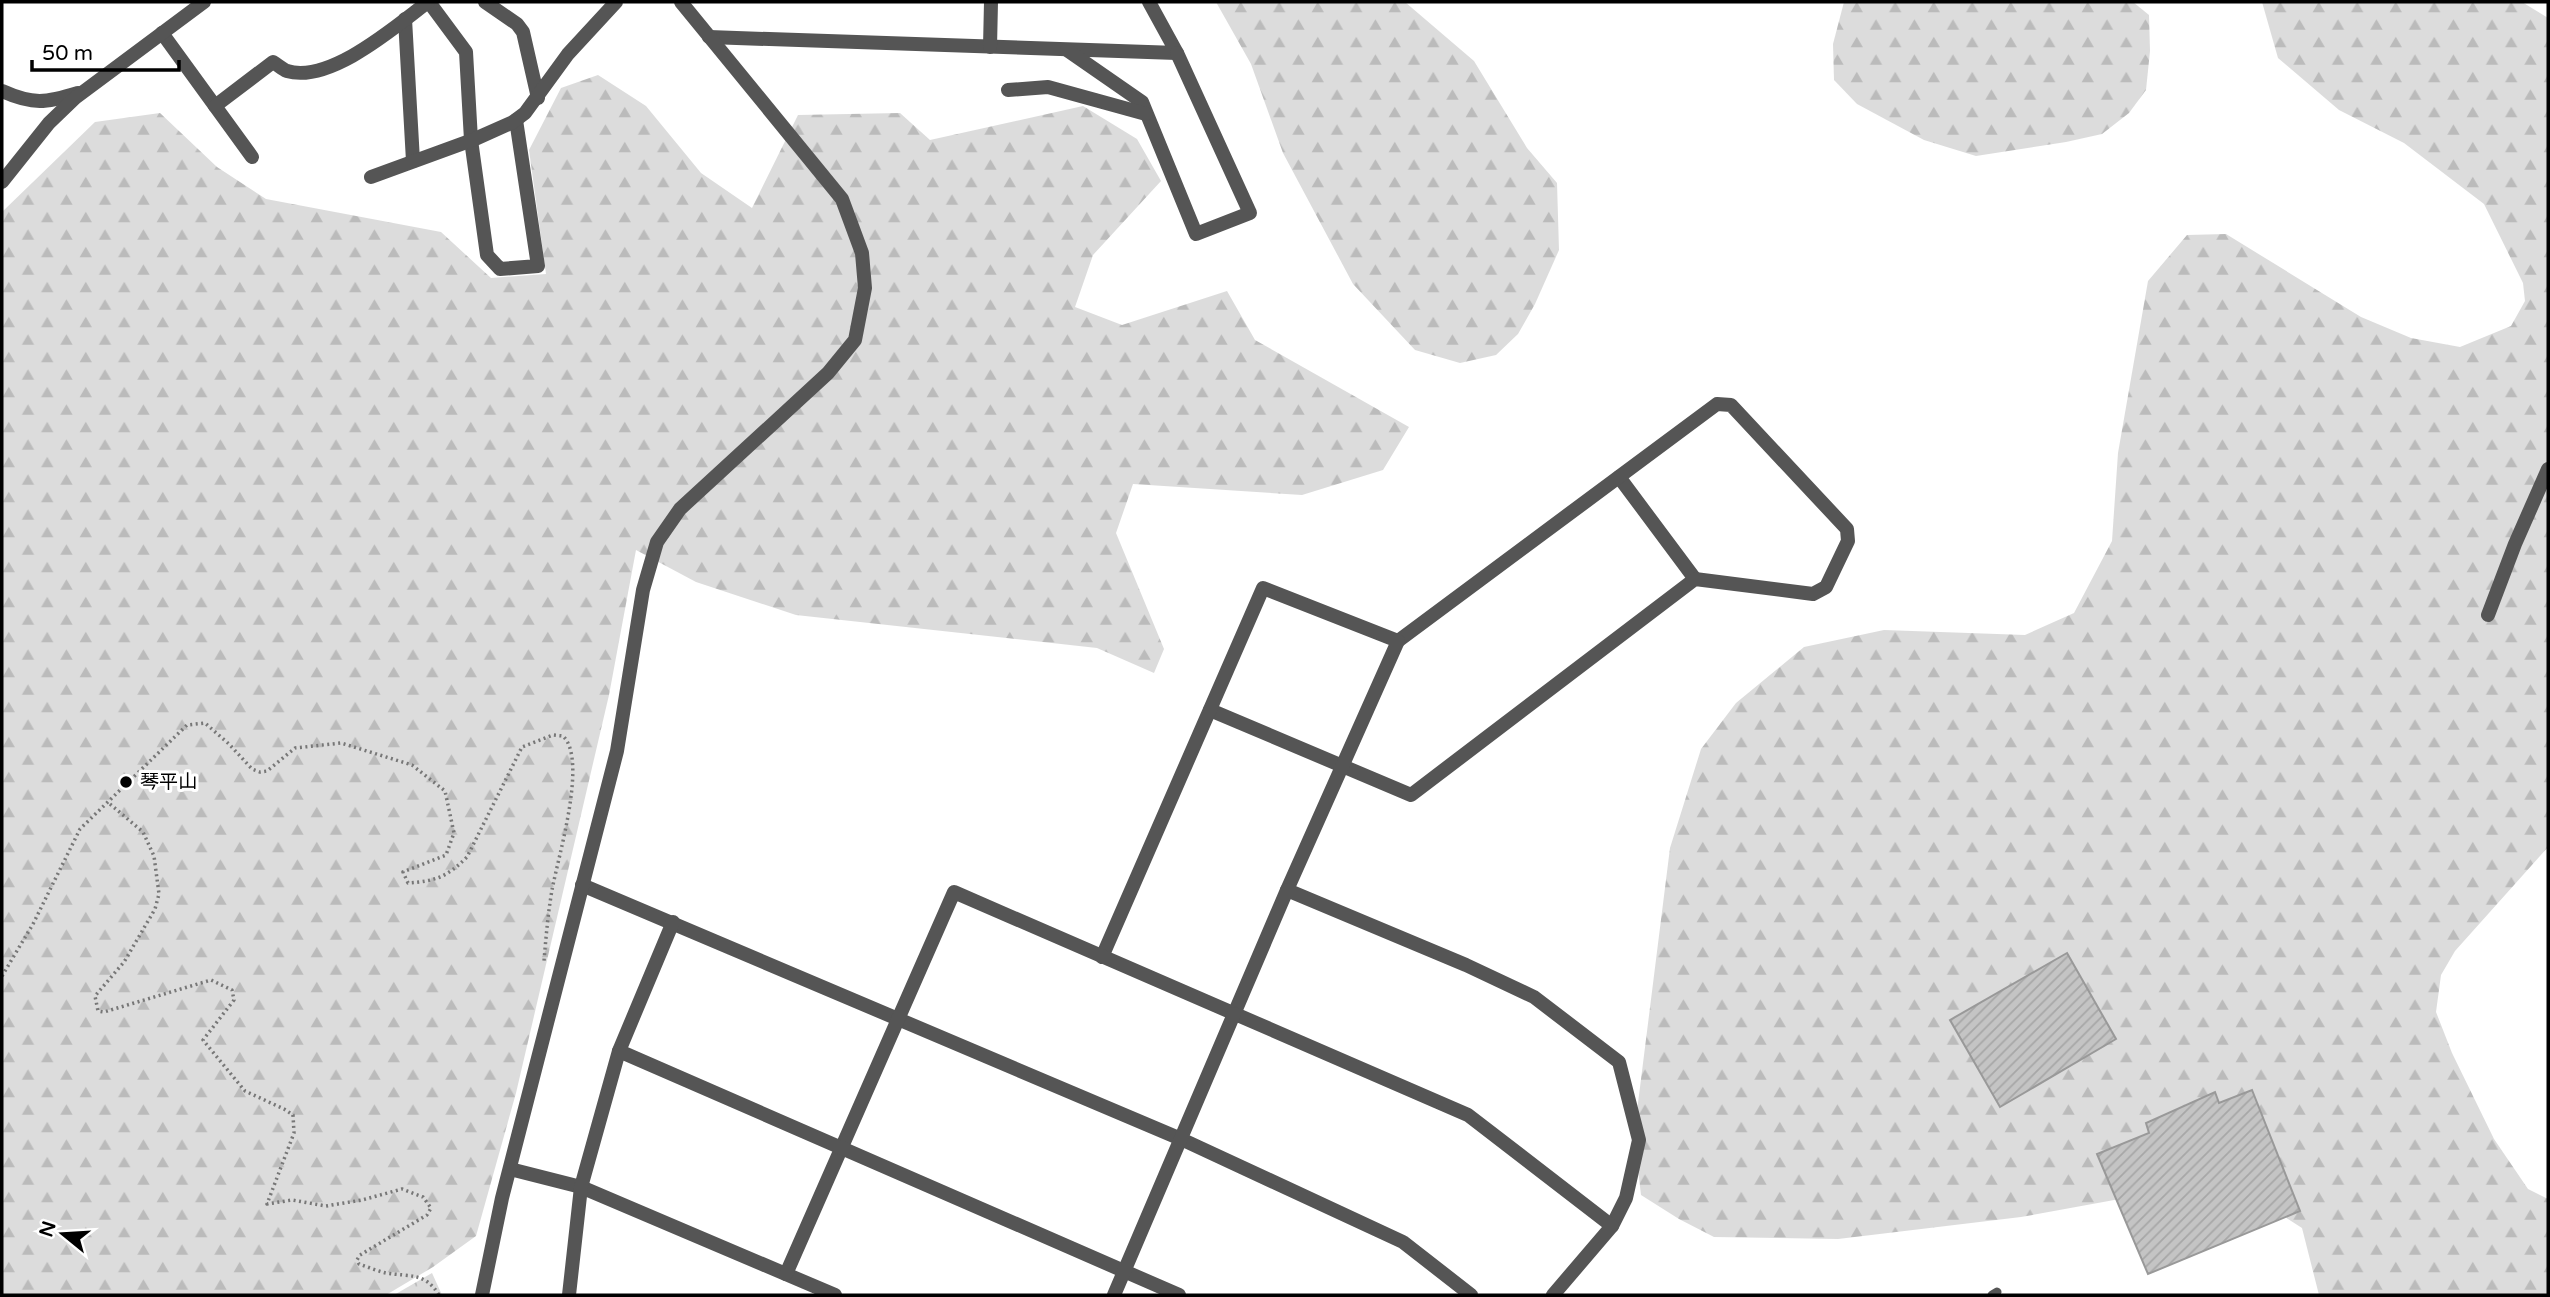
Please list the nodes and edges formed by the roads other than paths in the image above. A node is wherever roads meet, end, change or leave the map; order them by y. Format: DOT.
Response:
graph roads {
  1 [pos="204,2"];
  2 [pos="429,2"];
  3 [pos="485,2"];
  4 [pos="616,2"];
  5 [pos="681,2"];
  6 [pos="991,2"];
  7 [pos="1149,2"];
  8 [pos="405,19"];
  9 [pos="162,33"];
  10 [pos="709,37"];
  11 [pos="990,47"];
  12 [pos="1066,50"];
  13 [pos="1178,53"];
  14 [pos="86,90"];
  15 [pos="1008,90"];
  16 [pos="2,91"];
  17 [pos="538,98"];
  18 [pos="215,106"];
  19 [pos="1146,114"];
  20 [pos="516,120"];
  21 [pos="471,141"];
  22 [pos="252,157"];
  23 [pos="413,161"];
  24 [pos="371,177"];
  25 [pos="2,182"];
  26 [pos="2548,469"];
  27 [pos="1619,477"];
  28 [pos="1695,579"];
  29 [pos="2488,615"];
  30 [pos="1398,640"];
  31 [pos="1210,710"];
  32 [pos="1342,766"];
  33 [pos="582,885"];
  34 [pos="1287,890"];
  35 [pos="673,922"];
  36 [pos="1102,957"];
  37 [pos="1234,1014"];
  38 [pos="899,1018"];
  39 [pos="619,1051"];
  40 [pos="1181,1139"];
  41 [pos="842,1148"];
  42 [pos="510,1169"];
  43 [pos="581,1187"];
  44 [pos="1612,1226"];
  45 [pos="1124,1272"];
  46 [pos="786,1274"];
  47 [pos="482,1295"];
  48 [pos="569,1295"];
  49 [pos="835,1295"];
  50 [pos="1114,1295"];
  51 [pos="1179,1295"];
  52 [pos="1471,1295"];
  53 [pos="1553,1295"];
  1 -- 9 [label="street"];
  2 -- 8 [label="street"];
  2 -- 21 [label="street"];
  3 -- 17 [label="street"];
  4 -- 17 [label="street"];
  5 -- 10 [label="street"];
  6 -- 11 [label="street"];
  7 -- 13 [label="street"];
  8 -- 18 [label="street"];
  8 -- 23 [label="street"];
  9 -- 14 [label="street"];
  9 -- 18 [label="street"];
  10 -- 11 [label="street"];
  10 -- 33 [label="street"];
  11 -- 12 [label="street"];
  12 -- 13 [label="street"];
  12 -- 19 [label="street"];
  13 -- 19 [label="street"];
  14 -- 16 [label="street"];
  14 -- 25 [label="street"];
  15 -- 19 [label="street"];
  17 -- 20 [label="street"];
  18 -- 22 [label="street"];
  20 -- 21 [label="street"];
  20 -- 21 [label="street"];
  21 -- 23 [label="street"];
  23 -- 24 [label="street"];
  26 -- 29 [label="street"];
  27 -- 28 [label="street"];
  27 -- 28 [label="street"];
  27 -- 30 [label="street"];
  28 -- 32 [label="street"];
  30 -- 31 [label="street"];
  30 -- 32 [label="street"];
  31 -- 32 [label="street"];
  31 -- 36 [label="street"];
  32 -- 34 [label="street"];
  33 -- 35 [label="street"];
  33 -- 42 [label="street"];
  34 -- 37 [label="street"];
  34 -- 44 [label="street"];
  35 -- 38 [label="street"];
  35 -- 39 [label="street"];
  36 -- 37 [label="street"];
  36 -- 38 [label="street"];
  37 -- 40 [label="street"];
  37 -- 44 [label="street"];
  38 -- 40 [label="street"];
  38 -- 41 [label="street"];
  39 -- 41 [label="street"];
  39 -- 43 [label="street"];
  40 -- 45 [label="street"];
  40 -- 52 [label="street"];
  41 -- 45 [label="street"];
  41 -- 46 [label="street"];
  42 -- 43 [label="street"];
  42 -- 47 [label="street"];
  43 -- 46 [label="street"];
  43 -- 48 [label="street"];
  44 -- 53 [label="street"];
  45 -- 50 [label="street"];
  45 -- 51 [label="street"];
  46 -- 49 [label="street"];
}
